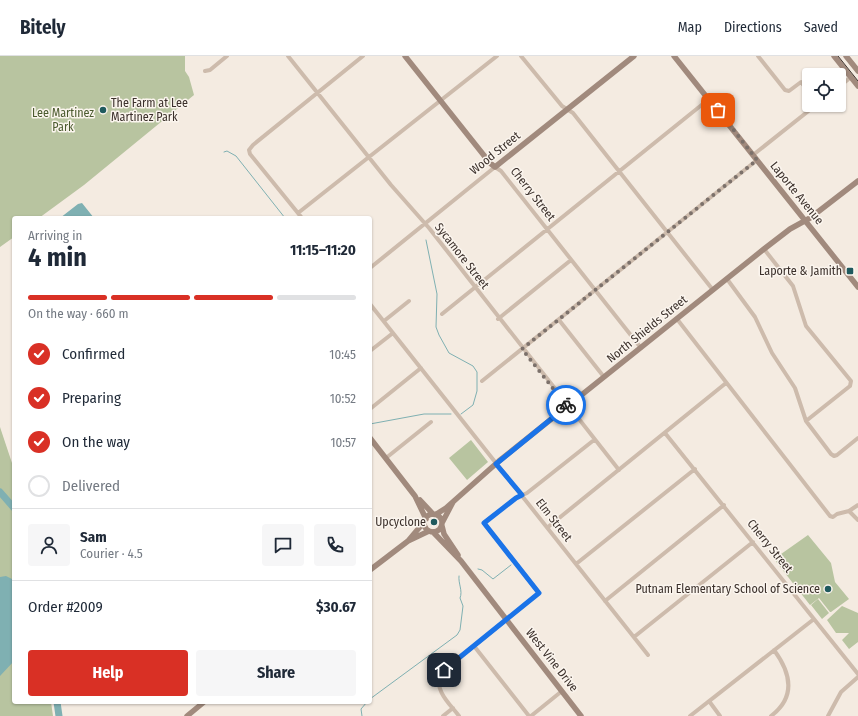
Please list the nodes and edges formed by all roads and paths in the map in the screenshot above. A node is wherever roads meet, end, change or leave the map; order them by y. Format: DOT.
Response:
graph roads {
  1 [pos="227,56"];
  2 [pos="288,56"];
  3 [pos="363,56"];
  4 [pos="405,56"];
  5 [pos="497,56"];
  6 [pos="521,56"];
  7 [pos="634,56"];
  8 [pos="674,56"];
  9 [pos="758,56"];
  10 [pos="834,56"];
  11 [pos="846,56"];
  12 [pos="205,71"];
  13 [pos="858,71"];
  14 [pos="851,77"];
  15 [pos="846,81"];
  16 [pos="802,83"];
  17 [pos="858,86"];
  18 [pos="317,92"];
  19 [pos="709,99"];
  20 [pos="440,101"];
  21 [pos="567,109"];
  22 [pos="807,112"];
  23 [pos="753,155"];
  24 [pos="369,157"];
  25 [pos="757,160"];
  26 [pos="495,167"];
  27 [pos="619,171"];
  28 [pos="858,181"];
  29 [pos="298,213"];
  30 [pos="300,216"];
  31 [pos="805,221"];
  32 [pos="425,224"];
  33 [pos="547,229"];
  34 [pos="668,232"];
  35 [pos="764,250"];
  36 [pos="571,260"];
  37 [pos="372,266"];
  38 [pos="726,279"];
  39 [pos="857,284"];
  40 [pos="474,288"];
  41 [pos="713,290"];
  42 [pos="595,291"];
  43 [pos="408,301"];
  44 [pos="372,306"];
  45 [pos="442,314"];
  46 [pos="498,319"];
  47 [pos="677,319"];
  48 [pos="559,320"];
  49 [pos="384,321"];
  50 [pos="393,333"];
  51 [pos="641,348"];
  52 [pos="372,349"];
  53 [pos="522,349"];
  54 [pos="421,368"];
  55 [pos="604,377"];
  56 [pos="482,381"];
  57 [pos="726,383"];
  58 [pos="567,406"];
  59 [pos="372,407"];
  60 [pos="806,420"];
  61 [pos="431,422"];
  62 [pos="665,433"];
  63 [pos="858,438"];
  64 [pos="372,440"];
  65 [pos="594,440"];
  66 [pos="386,458"];
  67 [pos="496,464"];
  68 [pos="695,469"];
  69 [pos="619,470"];
  70 [pos="522,495"];
  71 [pos="416,496"];
  72 [pos="454,501"];
  73 [pos="858,504"];
  74 [pos="724,505"];
  75 [pos="849,511"];
  76 [pos="434,514"];
  77 [pos="425,520"];
  78 [pos="858,520"];
  79 [pos="442,525"];
  80 [pos="548,527"];
  81 [pos="431,532"];
  82 [pos="408,541"];
  83 [pos="753,542"];
  84 [pos="461,561"];
  85 [pos="576,564"];
  86 [pos="372,568"];
  87 [pos="605,601"];
  88 [pos="814,619"];
  89 [pos="506,620"];
  90 [pos="634,637"];
  91 [pos="474,646"];
  92 [pos="774,650"];
  93 [pos="648,654"];
  94 [pos="858,676"];
  95 [pos="562,692"];
  96 [pos="709,701"];
  97 [pos="202,704"];
  98 [pos="453,708"];
  99 [pos="187,716"];
  100 [pos="443,716"];
  101 [pos="459,716"];
  102 [pos="530,716"];
  103 [pos="581,716"];
  104 [pos="690,716"];
  105 [pos="720,716"];
  106 [pos="771,716"];
  107 [pos="828,716"];
  1 -- 12 [label="street"];
  2 -- 18 [label="street, Sycamore Street"];
  3 -- 18 [label="street"];
  4 -- 20 [label="street, Cherry Street"];
  5 -- 20 [label="street"];
  6 -- 21 [label="street"];
  7 -- 21 [label="street, Wood Street"];
  8 -- 19 [label="street, Laporte Avenue"];
  9 -- 16 [label="street"];
  10 -- 14 [label="street"];
  11 -- 13 [label="street"];
  14 -- 15 [label="street"];
  14 -- 17 [label="street"];
  18 -- 24 [label="street, Sycamore Street"];
  18 -- 29 [label="street"];
  19 -- 23 [label="street, Laporte Avenue"];
  19 -- 27 [label="street"];
  20 -- 24 [label="street"];
  20 -- 26 [label="street, Cherry Street"];
  21 -- 26 [label="street, Wood Street"];
  21 -- 27 [label="street"];
  22 -- 23 [label="street"];
  23 -- 25 [label="street, Laporte Avenue"];
  24 -- 29 [label="street"];
  24 -- 32 [label="street, Sycamore Street"];
  25 -- 31 [label="street, Laporte Avenue"];
  25 -- 34 [label="street"];
  26 -- 32 [label="street, Wood Street"];
  26 -- 33 [label="street, Cherry Street"];
  27 -- 33 [label="street"];
  27 -- 34 [label="street"];
  28 -- 31 [label="street, North Shields Street"];
  29 -- 30 [label="street"];
  31 -- 35 [label="street, North Shields Street"];
  31 -- 39 [label="street, Laporte Avenue"];
  32 -- 37 [label="street, Wood Street"];
  32 -- 40 [label="street, Sycamore Street"];
  33 -- 36 [label="street, Cherry Street"];
  33 -- 40 [label="street"];
  34 -- 41 [label="street"];
  34 -- 42 [label="street"];
  35 -- 38 [label="street, North Shields Street"];
  35 -- 60 [label="street"];
  36 -- 42 [label="street, Cherry Street"];
  36 -- 46 [label="street"];
  38 -- 41 [label="street, North Shields Street"];
  38 -- 60 [label="street"];
  40 -- 45 [label="street"];
  40 -- 46 [label="street, Sycamore Street"];
  41 -- 47 [label="street, North Shields Street"];
  42 -- 48 [label="street"];
  42 -- 51 [label="street, Cherry Street"];
  43 -- 49 [label="street"];
  44 -- 49 [label="street, Elm Street"];
  46 -- 53 [label="street, Sycamore Street"];
  47 -- 51 [label="street, North Shields Street"];
  47 -- 57 [label="street"];
  48 -- 53 [label="street"];
  48 -- 55 [label="street"];
  49 -- 50 [label="street, Elm Street"];
  50 -- 52 [label="street"];
  50 -- 54 [label="street, Elm Street"];
  51 -- 55 [label="street, North Shields Street"];
  53 -- 56 [label="street"];
  53 -- 58 [label="street, Sycamore Street"];
  54 -- 59 [label="street"];
  54 -- 67 [label="street, Elm Street"];
  55 -- 58 [label="street, North Shields Street"];
  57 -- 62 [label="street"];
  57 -- 75 [label="street"];
  58 -- 65 [label="street, Sycamore Street"];
  58 -- 67 [label="street, North Shields Street"];
  60 -- 63 [label="street"];
  61 -- 66 [label="street"];
  62 -- 68 [label="street, Cherry Street"];
  62 -- 69 [label="street"];
  64 -- 66 [label="street"];
  65 -- 69 [label="street, Sycamore Street"];
  65 -- 70 [label="street"];
  66 -- 71 [label="street"];
  67 -- 70 [label="street, Elm Street"];
  67 -- 72 [label="street, North Shields Street"];
  68 -- 74 [label="street, Cherry Street"];
  68 -- 85 [label="street"];
  69 -- 80 [label="street"];
  70 -- 80 [label="street, Elm Street"];
  70 -- 89 [label="street"];
  71 -- 76 [label="street"];
  71 -- 77 [label="street"];
  72 -- 76 [label="street, North Shields Street"];
  72 -- 79 [label="street, North Shields Street"];
  73 -- 75 [label="street"];
  74 -- 83 [label="street, Cherry Street"];
  74 -- 87 [label="street"];
  75 -- 78 [label="street"];
  76 -- 77 [label="street"];
  76 -- 79 [label="street"];
  77 -- 81 [label="street"];
  77 -- 82 [label="street"];
  79 -- 81 [label="street"];
  79 -- 84 [label="street, West Vine Drive"];
  80 -- 85 [label="street, Elm Street"];
  81 -- 82 [label="street"];
  81 -- 84 [label="street, West Vine Drive"];
  82 -- 86 [label="street"];
  83 -- 88 [label="street, Cherry Street"];
  83 -- 90 [label="street"];
  84 -- 89 [label="street, West Vine Drive"];
  85 -- 87 [label="street, Elm Street"];
  87 -- 90 [label="street, Elm Street"];
  88 -- 92 [label="street"];
  88 -- 94 [label="street, Cherry Street"];
  89 -- 91 [label="street"];
  89 -- 95 [label="street, West Vine Drive"];
  90 -- 93 [label="street, Elm Street"];
  91 -- 98 [label="street"];
  91 -- 102 [label="street"];
  92 -- 96 [label="street"];
  92 -- 106 [label="street"];
  94 -- 107 [label="street"];
  95 -- 102 [label="street"];
  95 -- 103 [label="street, West Vine Drive"];
  96 -- 104 [label="street"];
  96 -- 105 [label="street"];
  97 -- 99 [label="street"];
  98 -- 100 [label="street"];
  98 -- 101 [label="street"];
}
